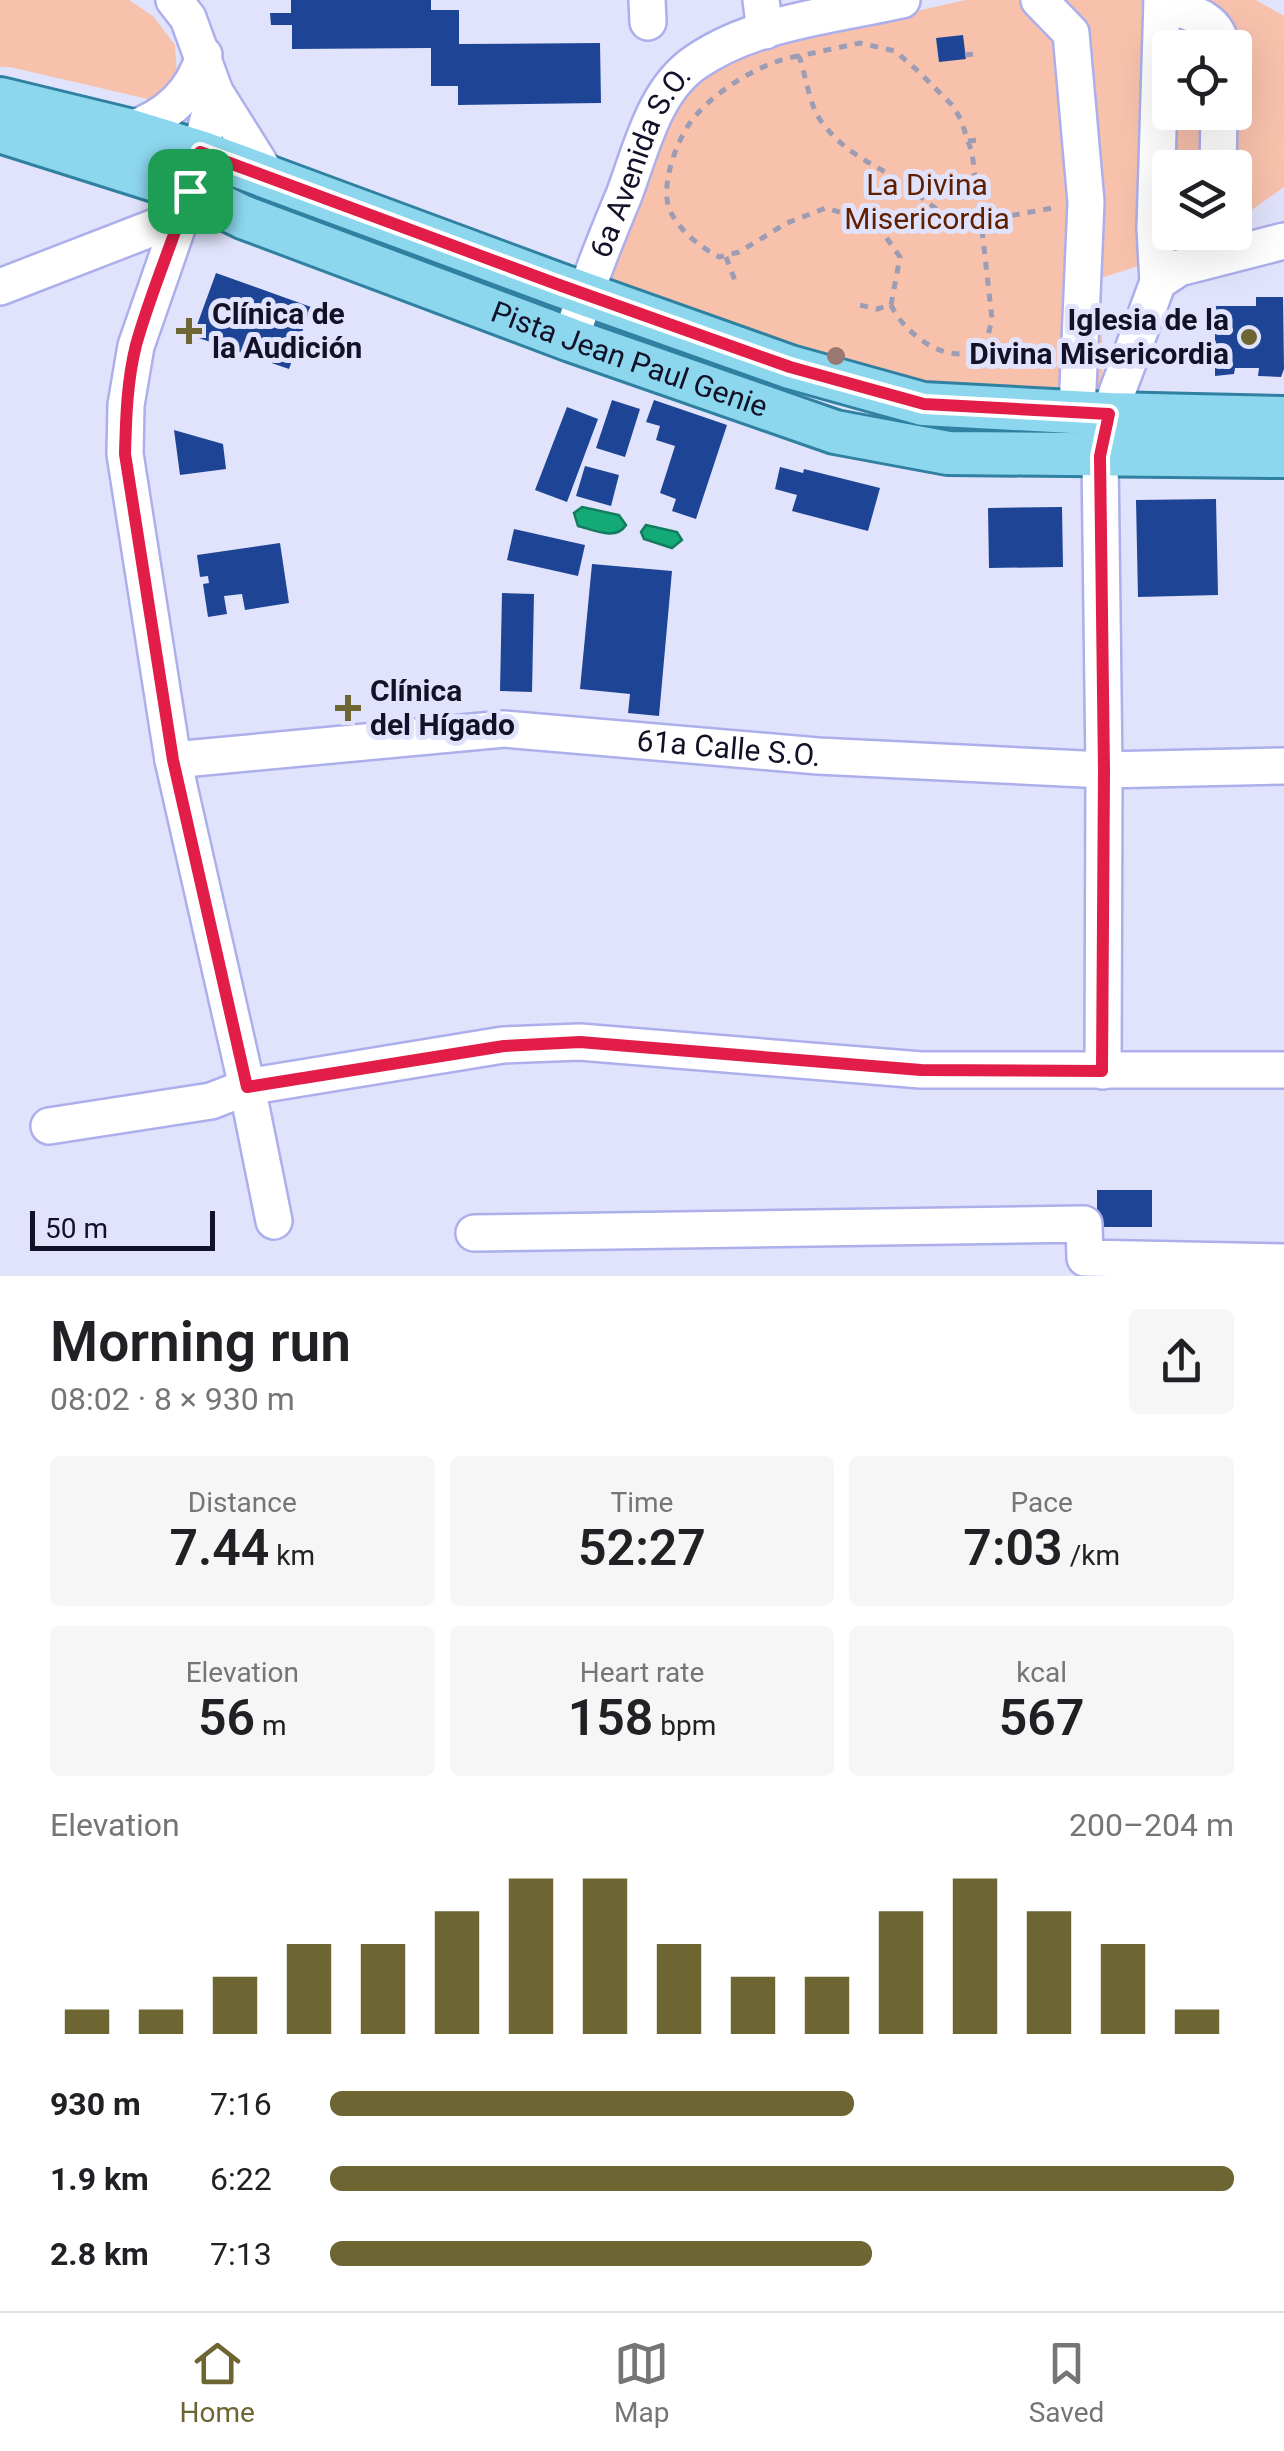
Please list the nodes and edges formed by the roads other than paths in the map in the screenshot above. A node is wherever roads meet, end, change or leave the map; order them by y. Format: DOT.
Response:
graph roads {
  1 [pos="174,0"];
  2 [pos="902,0"];
  3 [pos="1039,0"];
  4 [pos="1162,2"];
  5 [pos="763,15"];
  6 [pos="1216,30"];
  7 [pos="204,56"];
  8 [pos="214,92"];
  9 [pos="0,99"];
  10 [pos="128,130"];
  11 [pos="0,131"];
  12 [pos="1163,150"];
  13 [pos="267,175"];
  14 [pos="190,187"];
  15 [pos="1284,242"];
  16 [pos="1161,250"];
  17 [pos="1158,282"];
  18 [pos="0,287"];
  19 [pos="584,294"];
  20 [pos="571,340"];
  21 [pos="1093,413"];
  22 [pos="1284,418"];
  23 [pos="1100,456"];
  24 [pos="1284,456"];
  25 [pos="173,760"];
  26 [pos="1284,766"];
  27 [pos="1104,770"];
  28 [pos="1284,1070"];
  29 [pos="1102,1071"];
  30 [pos="247,1087"];
  31 [pos="49,1126"];
  32 [pos="274,1221"];
  33 [pos="474,1233"];
  34 [pos="1284,1262"];
  1 -- 7 [label="street"];
  2 -- 5 [label="street, 6a Avenida S.O."];
  3 -- 21 [label="street"];
  4 -- 6 [label="street"];
  4 -- 12 [label="street"];
  5 -- 19 [label="street, 6a Avenida S.O."];
  7 -- 8 [label="street"];
  7 -- 10 [label="street"];
  8 -- 13 [label="street"];
  8 -- 14 [label="street"];
  9 -- 10 [label="main road, Pista Jean Paul Genie"];
  10 -- 14 [label="main road, Pista Jean Paul Genie"];
  11 -- 14 [label="main road, Pista Jean Paul Genie"];
  13 -- 14 [label="main road, Pista Jean Paul Genie"];
  13 -- 19 [label="main road, Pista Jean Paul Genie"];
  14 -- 18 [label="street"];
  14 -- 20 [label="main road, Pista Jean Paul Genie"];
  14 -- 25 [label="street"];
  15 -- 17 [label="street"];
  16 -- 17 [label="street"];
  17 -- 21 [label="street"];
  19 -- 20 [label="street, 6a Avenida S.O."];
  19 -- 21 [label="main road, Pista Jean Paul Genie"];
  20 -- 23 [label="main road, Pista Jean Paul Genie"];
  21 -- 22 [label="main road, Pista Jean Paul Genie"];
  21 -- 23 [label="street"];
  23 -- 24 [label="main road, Pista Jean Paul Genie"];
  23 -- 27 [label="street"];
  25 -- 27 [label="street, 61a Calle S.O."];
  25 -- 30 [label="street"];
  26 -- 27 [label="street, 61a Calle S.O."];
  27 -- 29 [label="street"];
  28 -- 29 [label="street"];
  29 -- 30 [label="street"];
  30 -- 31 [label="street"];
  30 -- 32 [label="street"];
  33 -- 34 [label="street"];
}
